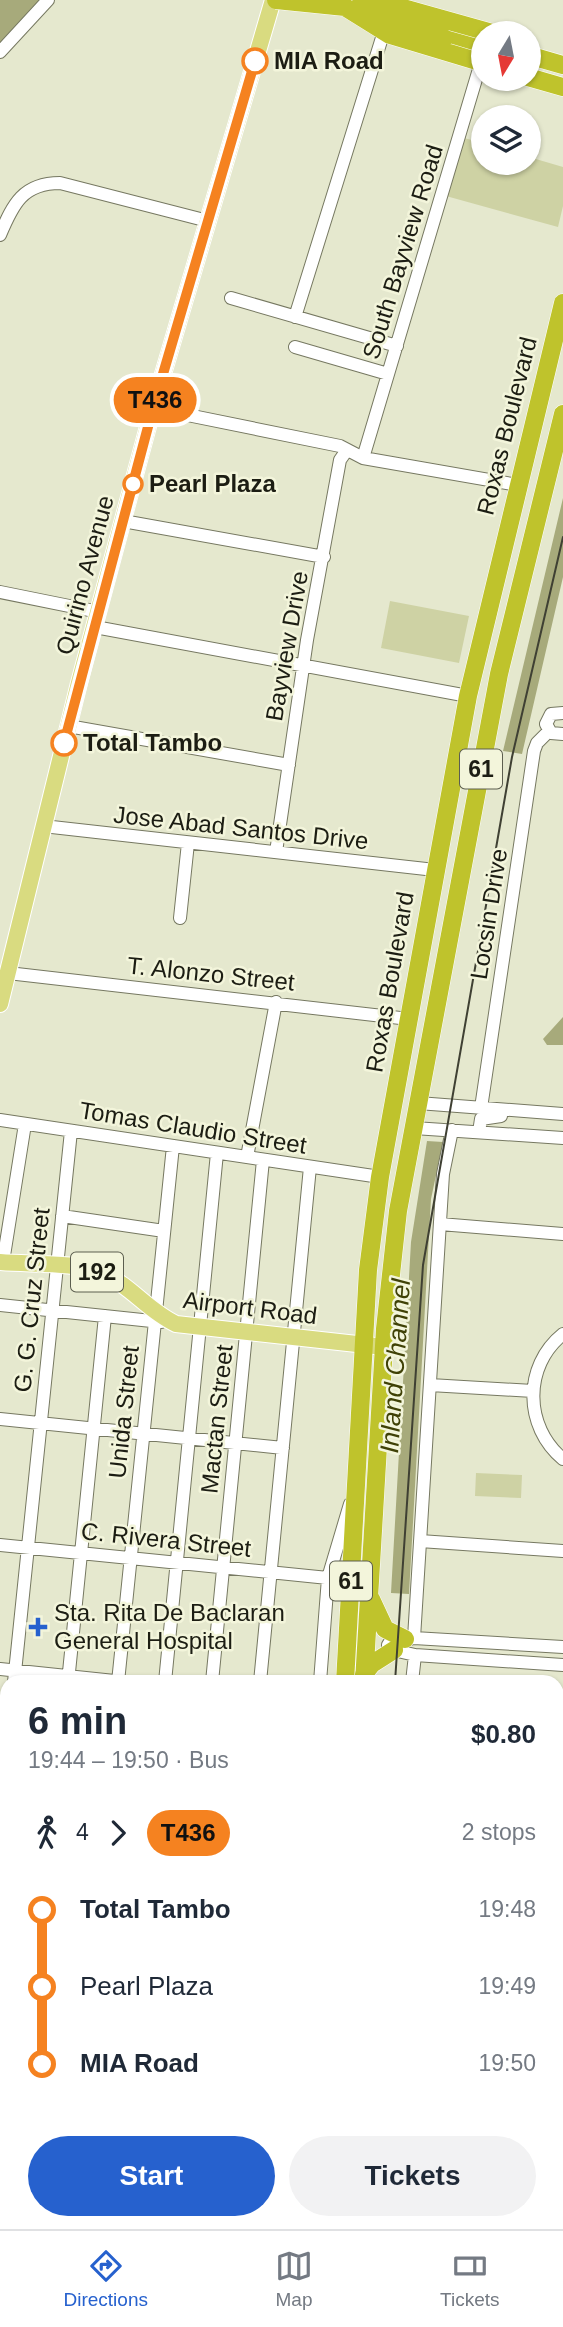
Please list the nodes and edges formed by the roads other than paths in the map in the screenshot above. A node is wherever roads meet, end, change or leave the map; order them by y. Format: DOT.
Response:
graph roads {
  1 [pos="48,0"];
  2 [pos="275,0"];
  3 [pos="292,0"];
  4 [pos="324,0"];
  5 [pos="355,2"];
  6 [pos="434,21"];
  7 [pos="471,27"];
  8 [pos="385,28"];
  9 [pos="471,35"];
  10 [pos="471,36"];
  11 [pos="428,42"];
  12 [pos="471,46"];
  13 [pos="541,48"];
  14 [pos="0,52"];
  15 [pos="563,54"];
  16 [pos="471,56"];
  17 [pos="471,57"];
  18 [pos="541,57"];
  19 [pos="563,63"];
  20 [pos="541,67"];
  21 [pos="563,73"];
  22 [pos="541,79"];
  23 [pos="563,85"];
  24 [pos="474,91"];
  25 [pos="5,211"];
  26 [pos="208,221"];
  27 [pos="0,235"];
  28 [pos="231,298"];
  29 [pos="563,303"];
  30 [pos="295,317"];
  31 [pos="397,346"];
  32 [pos="295,347"];
  33 [pos="388,373"];
  34 [pos="153,408"];
  35 [pos="563,414"];
  36 [pos="347,450"];
  37 [pos="363,458"];
  38 [pos="518,485"];
  39 [pos="123,520"];
  40 [pos="324,557"];
  41 [pos="0,592"];
  42 [pos="97,619"];
  43 [pos="303,666"];
  44 [pos="468,696"];
  45 [pos="563,713"];
  46 [pos="68,726"];
  47 [pos="549,731"];
  48 [pos="563,734"];
  49 [pos="289,765"];
  50 [pos="43,826"];
  51 [pos="188,843"];
  52 [pos="276,852"];
  53 [pos="435,870"];
  54 [pos="180,918"];
  55 [pos="8,973"];
  56 [pos="276,1002"];
  57 [pos="0,1004"];
  58 [pos="409,1019"];
  59 [pos="418,1103"];
  60 [pos="481,1108"];
  61 [pos="516,1111"];
  62 [pos="563,1114"];
  63 [pos="0,1121"];
  64 [pos="25,1124"];
  65 [pos="414,1128"];
  66 [pos="452,1130"];
  67 [pos="71,1131"];
  68 [pos="479,1132"];
  69 [pos="563,1138"];
  70 [pos="173,1146"];
  71 [pos="217,1153"];
  72 [pos="247,1157"];
  73 [pos="263,1160"];
  74 [pos="310,1167"];
  75 [pos="380,1177"];
  76 [pos="62,1216"];
  77 [pos="440,1224"];
  78 [pos="164,1231"];
  79 [pos="563,1234"];
  80 [pos="1,1262"];
  81 [pos="56,1266"];
  82 [pos="0,1305"];
  83 [pos="52,1310"];
  84 [pos="105,1316"];
  85 [pos="155,1317"];
  86 [pos="199,1326"];
  87 [pos="247,1332"];
  88 [pos="563,1334"];
  89 [pos="294,1337"];
  90 [pos="364,1346"];
  91 [pos="384,1347"];
  92 [pos="430,1385"];
  93 [pos="533,1391"];
  94 [pos="0,1419"];
  95 [pos="41,1423"];
  96 [pos="93,1429"];
  97 [pos="142,1434"];
  98 [pos="189,1438"];
  99 [pos="236,1443"];
  100 [pos="283,1448"];
  101 [pos="563,1460"];
  102 [pos="356,1480"];
  103 [pos="421,1541"];
  104 [pos="0,1545"];
  105 [pos="27,1547"];
  106 [pos="563,1551"];
  107 [pos="79,1553"];
  108 [pos="130,1558"];
  109 [pos="177,1562"];
  110 [pos="224,1567"];
  111 [pos="271,1572"];
  112 [pos="328,1578"];
  113 [pos="369,1595"];
  114 [pos="404,1642"];
  115 [pos="563,1647"];
  116 [pos="415,1655"];
  117 [pos="563,1665"];
  118 [pos="15,1675"];
  119 [pos="69,1675"];
  120 [pos="119,1675"];
  121 [pos="166,1675"];
  122 [pos="213,1675"];
  123 [pos="261,1675"];
  124 [pos="321,1675"];
  125 [pos="345,1675"];
  126 [pos="364,1675"];
  127 [pos="366,1675"];
  128 [pos="413,1675"];
  1 -- 14 [label="street"];
  2 -- 5 [label="highway, bridge"];
  2 -- 26 [label="main road, Quirino Avenue"];
  3 -- 8 [label="main road"];
  4 -- 5 [label="highway, bridge"];
  5 -- 6 [label="main road"];
  5 -- 7 [label="highway, bridge"];
  5 -- 10 [label="highway, bridge"];
  5 -- 12 [label="highway, bridge"];
  5 -- 17 [label="highway, bridge"];
  6 -- 9 [label="main road"];
  6 -- 11 [label="main road"];
  8 -- 11 [label="main road"];
  8 -- 30 [label="street"];
  11 -- 16 [label="main road"];
  13 -- 15 [label="highway"];
  18 -- 19 [label="highway"];
  20 -- 21 [label="highway"];
  22 -- 23 [label="highway"];
  24 -- 31 [label="street, South Bayview Road"];
  25 -- 26 [label="street"];
  25 -- 27 [label="street"];
  26 -- 34 [label="main road, Quirino Avenue"];
  28 -- 30 [label="street"];
  29 -- 38 [label="highway, Roxas Boulevard / 61"];
  30 -- 31 [label="street"];
  31 -- 33 [label="street, South Bayview Road"];
  32 -- 33 [label="street"];
  33 -- 37 [label="street, South Bayview Road"];
  34 -- 36 [label="street"];
  34 -- 39 [label="main road, Quirino Avenue"];
  35 -- 59 [label="highway, Roxas Boulevard / 61"];
  36 -- 37 [label="street"];
  36 -- 40 [label="street, Bayview Drive"];
  37 -- 38 [label="street"];
  38 -- 44 [label="highway, Roxas Boulevard / 61"];
  39 -- 40 [label="street"];
  39 -- 42 [label="main road, Quirino Avenue"];
  40 -- 43 [label="street, Bayview Drive"];
  41 -- 42 [label="street"];
  42 -- 43 [label="street"];
  42 -- 46 [label="main road, Quirino Avenue"];
  43 -- 44 [label="street"];
  43 -- 49 [label="street, Bayview Drive"];
  44 -- 53 [label="highway, Roxas Boulevard / 61"];
  45 -- 47 [label="street, Locsin Drive"];
  46 -- 49 [label="street"];
  46 -- 50 [label="main road, Quirino Avenue"];
  47 -- 48 [label="street"];
  47 -- 60 [label="street, Locsin Drive"];
  49 -- 52 [label="street, Bayview Drive"];
  50 -- 51 [label="street, Jose Abad Santos Drive"];
  50 -- 55 [label="main road, Quirino Avenue"];
  51 -- 52 [label="street, Jose Abad Santos Drive"];
  51 -- 54 [label="street"];
  52 -- 53 [label="street, Jose Abad Santos Drive"];
  53 -- 58 [label="highway, Roxas Boulevard / 61"];
  55 -- 56 [label="street, T. Alonzo Street"];
  55 -- 57 [label="main road, Quirino Avenue"];
  56 -- 58 [label="street, T. Alonzo Street"];
  56 -- 72 [label="street"];
  58 -- 75 [label="highway, Roxas Boulevard / 61"];
  59 -- 60 [label="street"];
  59 -- 65 [label="highway, Roxas Boulevard / 61"];
  60 -- 61 [label="street"];
  61 -- 62 [label="street"];
  61 -- 68 [label="street"];
  63 -- 64 [label="street, Tomas Claudio Street"];
  64 -- 67 [label="street, Tomas Claudio Street"];
  64 -- 80 [label="street"];
  65 -- 66 [label="street"];
  65 -- 91 [label="highway, Roxas Boulevard / 61"];
  66 -- 68 [label="street"];
  66 -- 77 [label="street"];
  67 -- 70 [label="street, Tomas Claudio Street"];
  67 -- 76 [label="street, G. G. Cruz Street"];
  68 -- 69 [label="street"];
  70 -- 71 [label="street, Tomas Claudio Street"];
  70 -- 78 [label="street, Unida Street"];
  71 -- 72 [label="street, Tomas Claudio Street"];
  71 -- 86 [label="street"];
  72 -- 73 [label="street, Tomas Claudio Street"];
  73 -- 74 [label="street, Tomas Claudio Street"];
  73 -- 87 [label="street, Mactan Street"];
  74 -- 75 [label="street, Tomas Claudio Street"];
  74 -- 89 [label="street"];
  75 -- 90 [label="highway, Roxas Boulevard / 61"];
  76 -- 78 [label="street"];
  76 -- 81 [label="street, G. G. Cruz Street"];
  77 -- 79 [label="street"];
  77 -- 92 [label="street"];
  78 -- 85 [label="street, Unida Street"];
  80 -- 81 [label="main road, Airport Road / 192"];
  81 -- 83 [label="street, G. G. Cruz Street"];
  81 -- 85 [label="main road, Airport Road / 192"];
  82 -- 83 [label="street"];
  83 -- 84 [label="street"];
  83 -- 95 [label="street, G. G. Cruz Street"];
  84 -- 85 [label="street"];
  84 -- 96 [label="street"];
  85 -- 86 [label="main road, Airport Road / 192"];
  85 -- 97 [label="street, Unida Street"];
  86 -- 87 [label="main road, Airport Road / 192"];
  86 -- 98 [label="street"];
  87 -- 89 [label="main road, Airport Road / 192"];
  87 -- 99 [label="street, Mactan Street"];
  88 -- 93 [label="street"];
  89 -- 90 [label="main road, Airport Road / 192"];
  89 -- 100 [label="street"];
  90 -- 91 [label="main road, Airport Road / 192"];
  90 -- 102 [label="highway, Roxas Boulevard / 61"];
  91 -- 113 [label="highway, Roxas Boulevard / 61"];
  92 -- 93 [label="street"];
  92 -- 103 [label="street"];
  93 -- 101 [label="street"];
  94 -- 95 [label="street"];
  95 -- 96 [label="street"];
  95 -- 105 [label="street, G. G. Cruz Street"];
  96 -- 97 [label="street"];
  96 -- 107 [label="street"];
  97 -- 98 [label="street"];
  97 -- 108 [label="street, Unida Street"];
  98 -- 99 [label="street"];
  98 -- 109 [label="street"];
  99 -- 100 [label="street"];
  99 -- 110 [label="street, Mactan Street"];
  100 -- 111 [label="street"];
  102 -- 112 [label="street"];
  102 -- 125 [label="highway, Roxas Boulevard / 61"];
  103 -- 106 [label="street"];
  103 -- 114 [label="street"];
  104 -- 105 [label="street, C. Rivera Street"];
  105 -- 107 [label="street, C. Rivera Street"];
  105 -- 118 [label="street, G. G. Cruz Street"];
  107 -- 108 [label="street, C. Rivera Street"];
  107 -- 119 [label="street"];
  108 -- 109 [label="street, C. Rivera Street"];
  108 -- 120 [label="street, Unida Street"];
  109 -- 110 [label="street, C. Rivera Street"];
  109 -- 121 [label="street"];
  110 -- 111 [label="street, C. Rivera Street"];
  110 -- 122 [label="street, Mactan Street"];
  111 -- 112 [label="street, C. Rivera Street"];
  111 -- 123 [label="street"];
  112 -- 124 [label="street"];
  113 -- 114 [label="highway"];
  113 -- 126 [label="highway, Roxas Boulevard / 61"];
  114 -- 115 [label="street"];
  114 -- 116 [label="street"];
  114 -- 127 [label="highway"];
  116 -- 117 [label="street"];
  116 -- 128 [label="street"];
}
